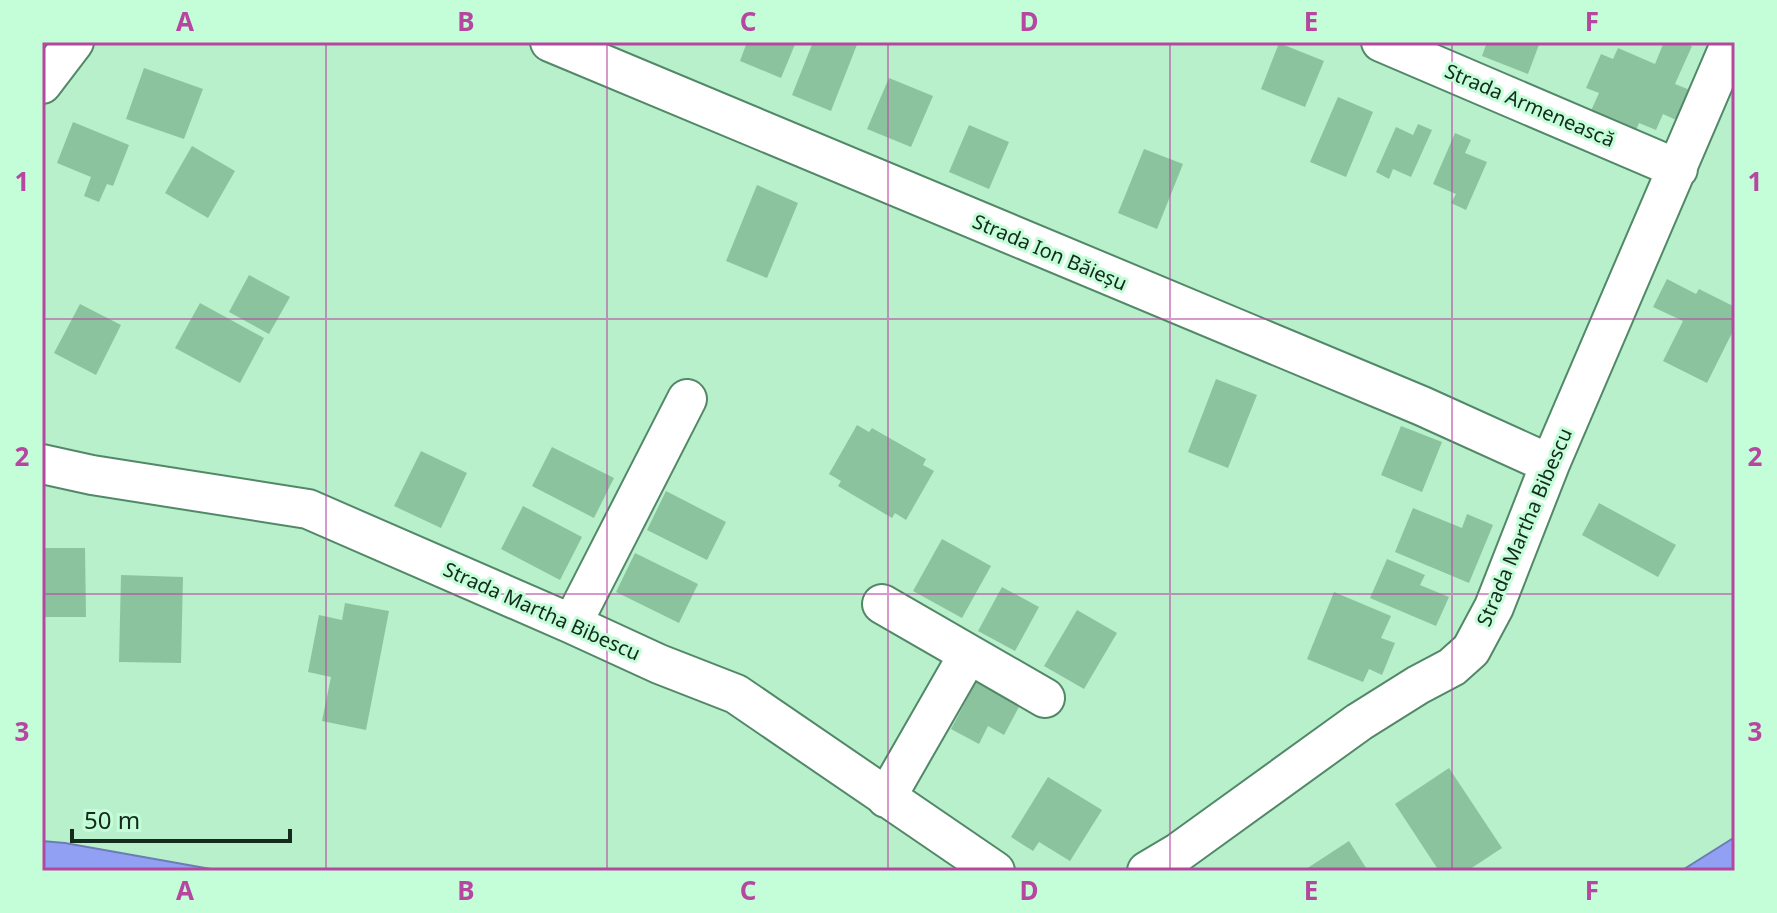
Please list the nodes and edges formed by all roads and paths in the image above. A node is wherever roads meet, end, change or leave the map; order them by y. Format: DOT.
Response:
graph roads {
  1 [pos="74,42"];
  2 [pos="550,42"];
  3 [pos="1381,42"];
  4 [pos="1731,42"];
  5 [pos="42,84"];
  6 [pos="1678,169"];
  7 [pos="687,399"];
  8 [pos="42,464"];
  9 [pos="1550,464"];
  10 [pos="882,604"];
  11 [pos="572,624"];
  12 [pos="968,655"];
  13 [pos="1045,698"];
  14 [pos="886,798"];
  15 [pos="995,871"];
  16 [pos="1147,871"];
  1 -- 5 [label="street"];
  2 -- 9 [label="street, Strada Ion Băieșu"];
  3 -- 6 [label="street, Strada Armenească"];
  4 -- 6 [label="street, Strada Martha Bibescu"];
  6 -- 9 [label="street, Strada Martha Bibescu"];
  7 -- 11 [label="street"];
  8 -- 11 [label="street, Strada Martha Bibescu"];
  9 -- 16 [label="street, Strada Martha Bibescu"];
  10 -- 12 [label="street"];
  11 -- 14 [label="street, Strada Martha Bibescu"];
  12 -- 13 [label="street"];
  12 -- 14 [label="street"];
  14 -- 15 [label="street, Strada Martha Bibescu"];
}
